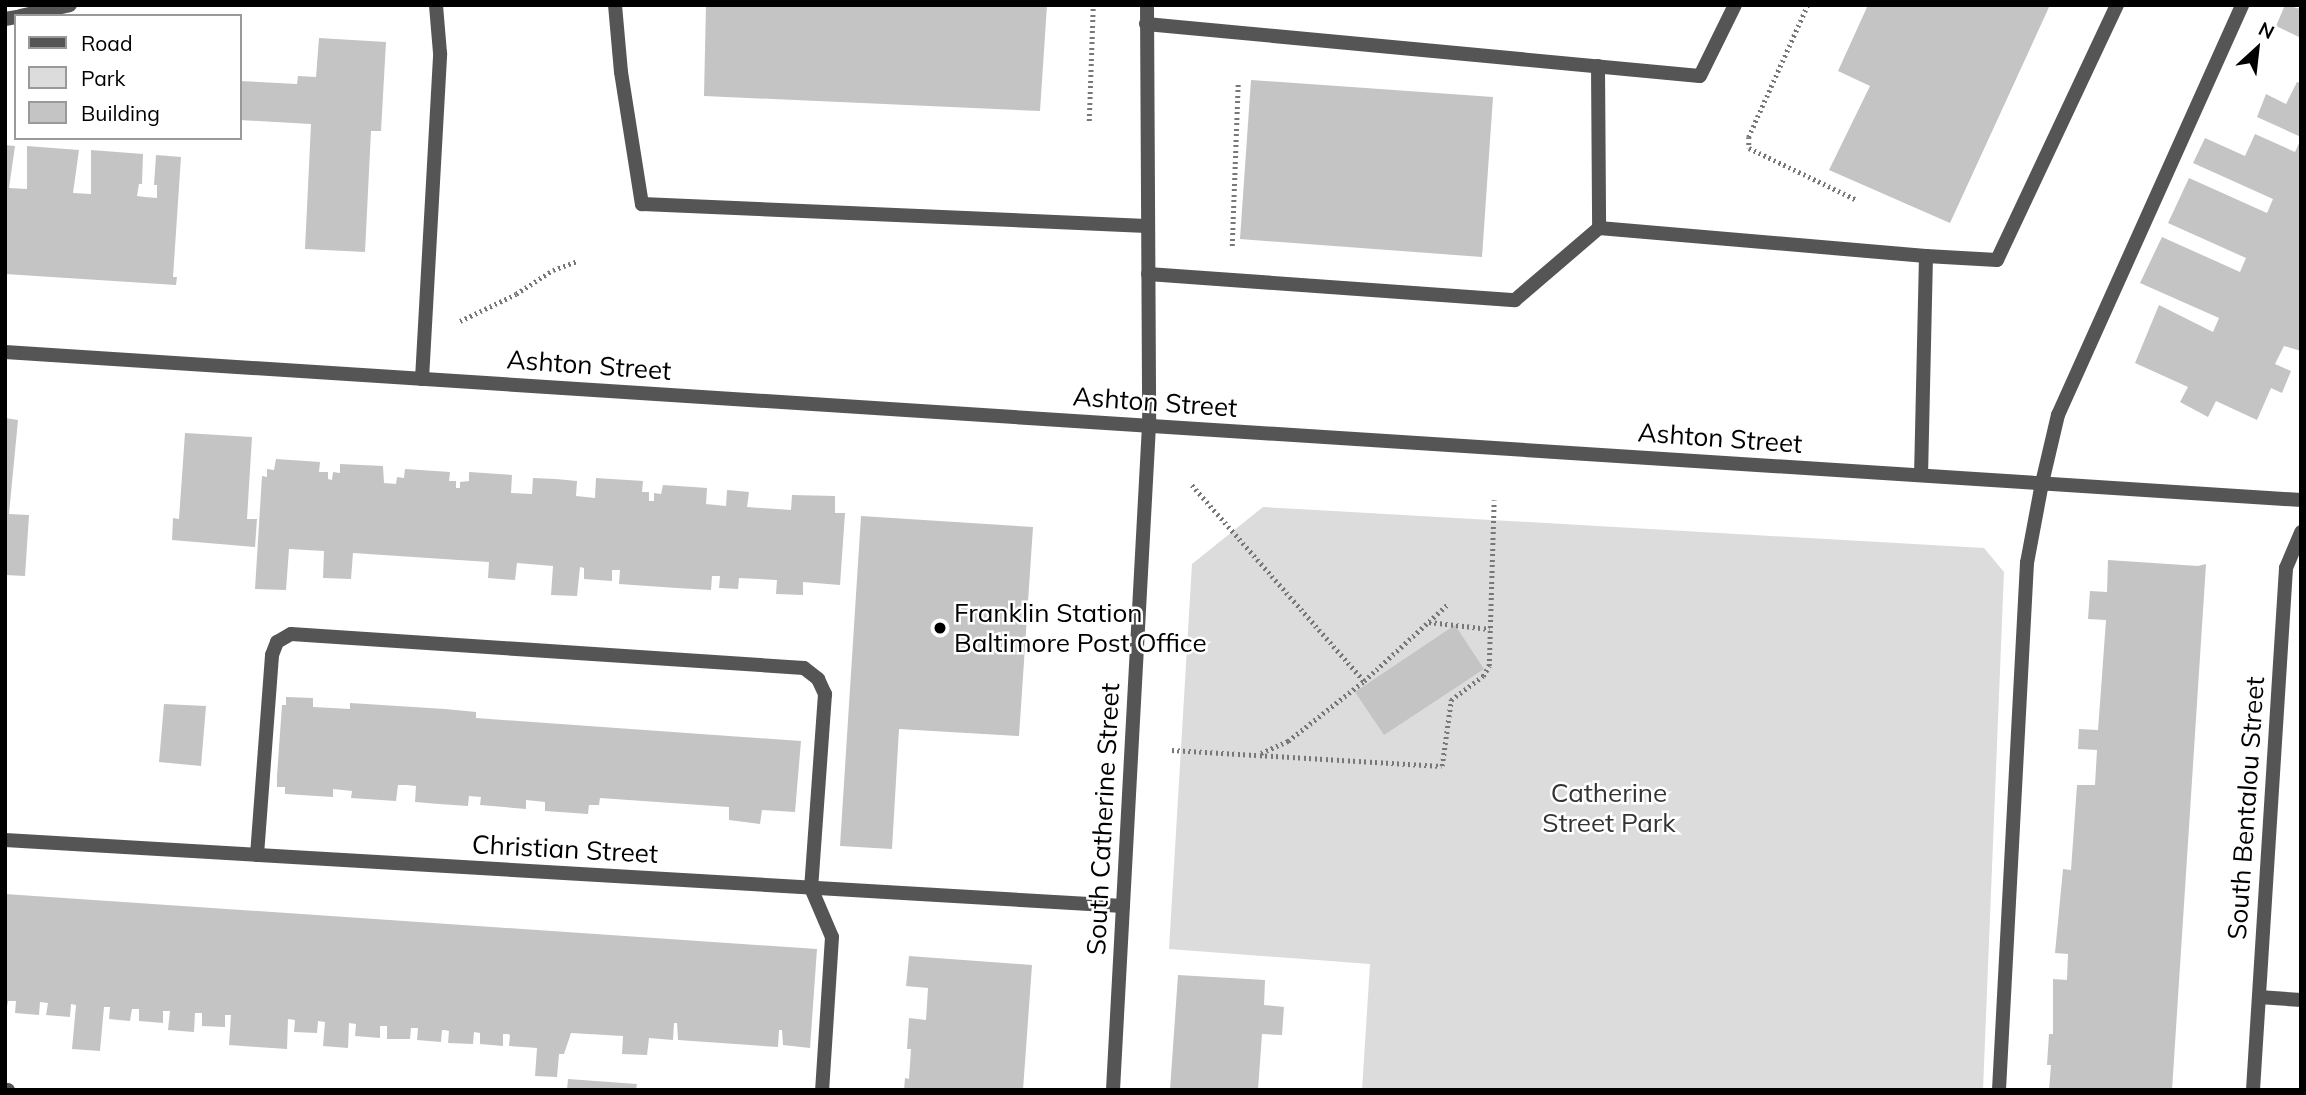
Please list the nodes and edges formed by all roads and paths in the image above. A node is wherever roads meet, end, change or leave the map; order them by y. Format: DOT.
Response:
graph roads {
  1 [pos="71,5"];
  2 [pos="436,5"];
  3 [pos="615,5"];
  4 [pos="1093,5"];
  5 [pos="1147,5"];
  6 [pos="1735,5"];
  7 [pos="1808,5"];
  8 [pos="2117,5"];
  9 [pos="2242,5"];
  10 [pos="28,14"];
  11 [pos="1146,24"];
  12 [pos="1598,66"];
  13 [pos="1238,83"];
  14 [pos="1089,121"];
  15 [pos="1857,200"];
  16 [pos="1147,226"];
  17 [pos="1599,228"];
  18 [pos="1232,251"];
  19 [pos="1926,256"];
  20 [pos="578,261"];
  21 [pos="1148,274"];
  22 [pos="459,322"];
  23 [pos="5,352"];
  24 [pos="422,379"];
  25 [pos="1149,426"];
  26 [pos="1921,475"];
  27 [pos="2042,483"];
  28 [pos="1192,485"];
  29 [pos="1494,500"];
  30 [pos="2301,500"];
  31 [pos="2301,532"];
  32 [pos="1448,604"];
  33 [pos="1429,622"];
  34 [pos="1490,629"];
  35 [pos="1364,681"];
  36 [pos="1171,750"];
  37 [pos="1257,755"];
  38 [pos="5,840"];
  39 [pos="257,855"];
  40 [pos="811,888"];
  41 [pos="1123,906"];
  42 [pos="2259,997"];
  43 [pos="2301,1000"];
  44 [pos="822,1090"];
  45 [pos="1113,1090"];
  46 [pos="1999,1090"];
  47 [pos="2253,1090"];
  1 -- 10 [label="street"];
  2 -- 24 [label="street"];
  3 -- 16 [label="street"];
  4 -- 14 [label="path"];
  5 -- 11 [label="street, South Catherine Street"];
  6 -- 12 [label="street"];
  7 -- 15 [label="path"];
  8 -- 19 [label="street"];
  9 -- 27 [label="street"];
  11 -- 12 [label="street"];
  11 -- 16 [label="street, South Catherine Street"];
  12 -- 17 [label="street"];
  13 -- 18 [label="path"];
  16 -- 21 [label="street, South Catherine Street"];
  17 -- 19 [label="street"];
  17 -- 21 [label="street"];
  19 -- 26 [label="street"];
  20 -- 22 [label="path"];
  21 -- 25 [label="street, South Catherine Street"];
  23 -- 24 [label="street, Ashton Street"];
  24 -- 25 [label="street, Ashton Street"];
  25 -- 26 [label="street, Ashton Street"];
  25 -- 41 [label="street, South Catherine Street"];
  26 -- 27 [label="street, Ashton Street"];
  27 -- 30 [label="street, Ashton Street"];
  27 -- 46 [label="street"];
  28 -- 35 [label="path"];
  29 -- 34 [label="path"];
  31 -- 42 [label="street, South Bentalou Street"];
  32 -- 33 [label="path"];
  33 -- 34 [label="path"];
  33 -- 35 [label="path"];
  34 -- 37 [label="path"];
  35 -- 37 [label="path"];
  36 -- 37 [label="path"];
  38 -- 39 [label="street, Christian Street"];
  39 -- 40 [label="street, Christian Street"];
  39 -- 40 [label="street"];
  40 -- 41 [label="street, Christian Street"];
  40 -- 44 [label="street"];
  41 -- 45 [label="street, South Catherine Street"];
  42 -- 43 [label="street"];
  42 -- 47 [label="street, South Bentalou Street"];
}
